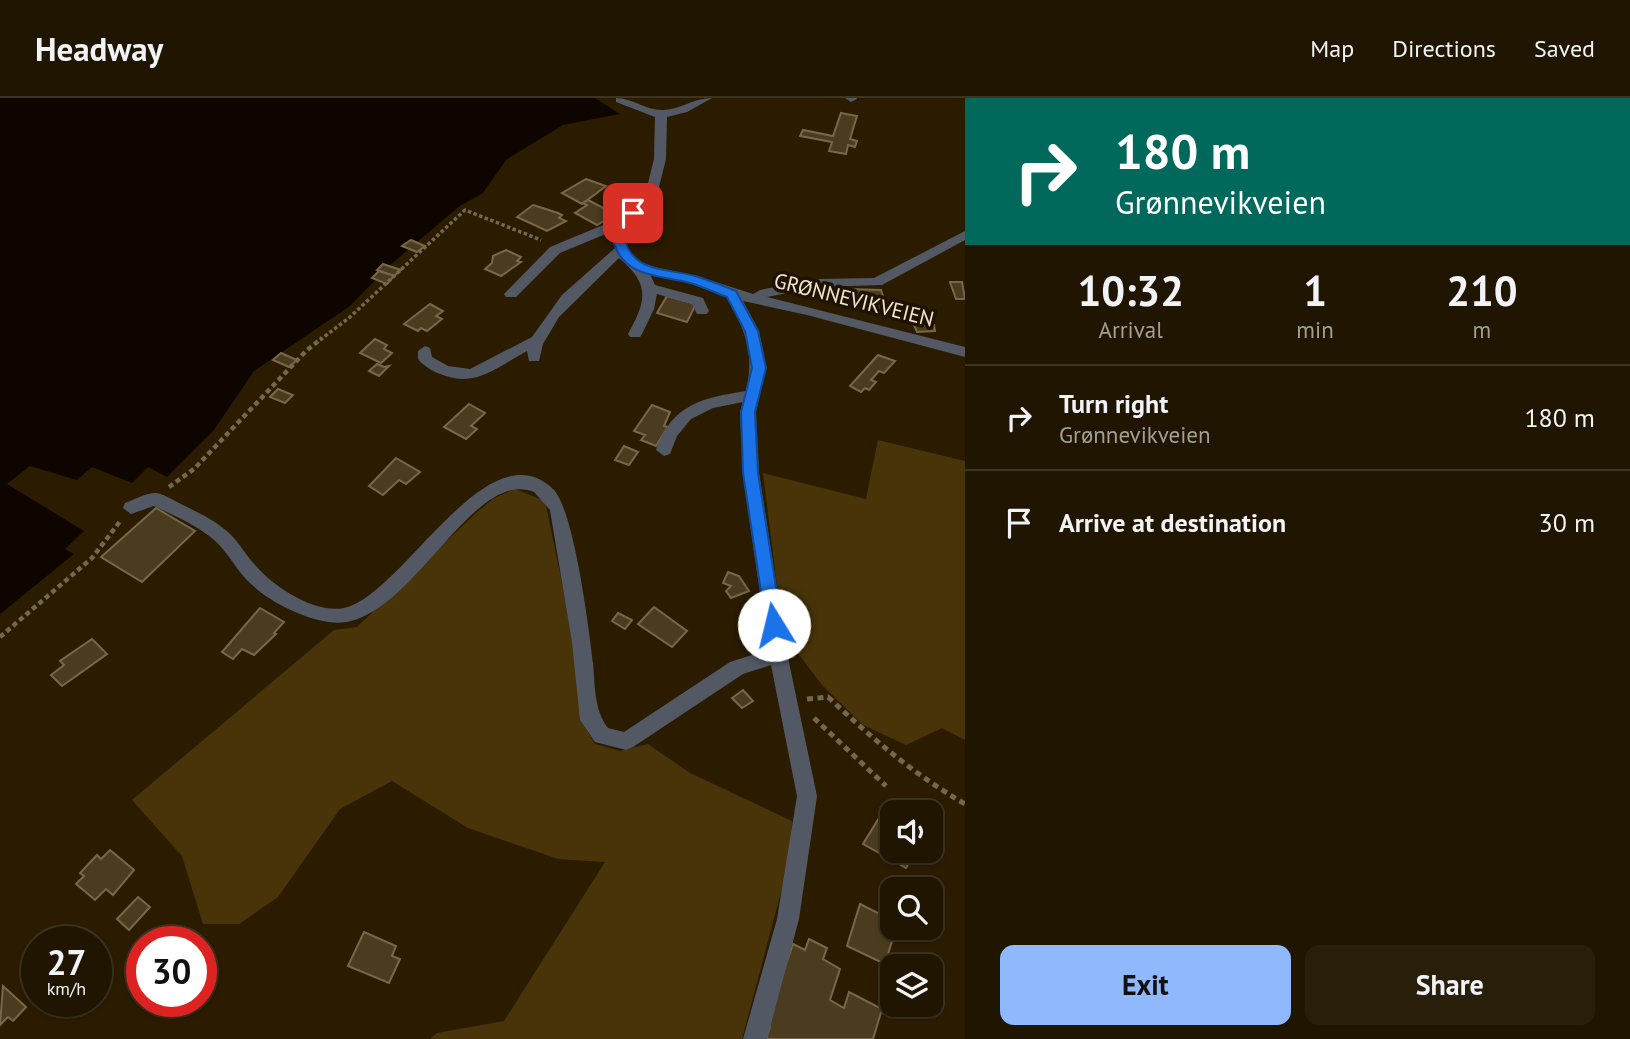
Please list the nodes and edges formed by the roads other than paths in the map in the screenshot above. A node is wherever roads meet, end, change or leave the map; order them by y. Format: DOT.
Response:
graph roads {
  1 [pos="703,98"];
  2 [pos="620,100"];
  3 [pos="661,116"];
  4 [pos="630,219"];
  5 [pos="965,235"];
  6 [pos="622,249"];
  7 [pos="640,268"];
  8 [pos="650,288"];
  9 [pos="511,294"];
  10 [pos="737,295"];
  11 [pos="702,312"];
  12 [pos="635,334"];
  13 [pos="425,351"];
  14 [pos="965,352"];
  15 [pos="752,395"];
  16 [pos="664,450"];
  17 [pos="131,508"];
  18 [pos="779,654"];
  19 [pos="755,1039"];
  1 -- 3 [label="street"];
  2 -- 3 [label="street"];
  3 -- 4 [label="street"];
  4 -- 6 [label="street"];
  4 -- 9 [label="street"];
  5 -- 10 [label="street"];
  6 -- 7 [label="street"];
  6 -- 13 [label="street"];
  7 -- 8 [label="street"];
  7 -- 10 [label="street, GRØNNEVIKVEIEN"];
  8 -- 11 [label="street"];
  8 -- 12 [label="street"];
  10 -- 14 [label="street, GRØNNEVIKVEIEN"];
  10 -- 15 [label="street"];
  15 -- 16 [label="street"];
  15 -- 18 [label="street"];
  17 -- 18 [label="street"];
  18 -- 19 [label="street"];
}
